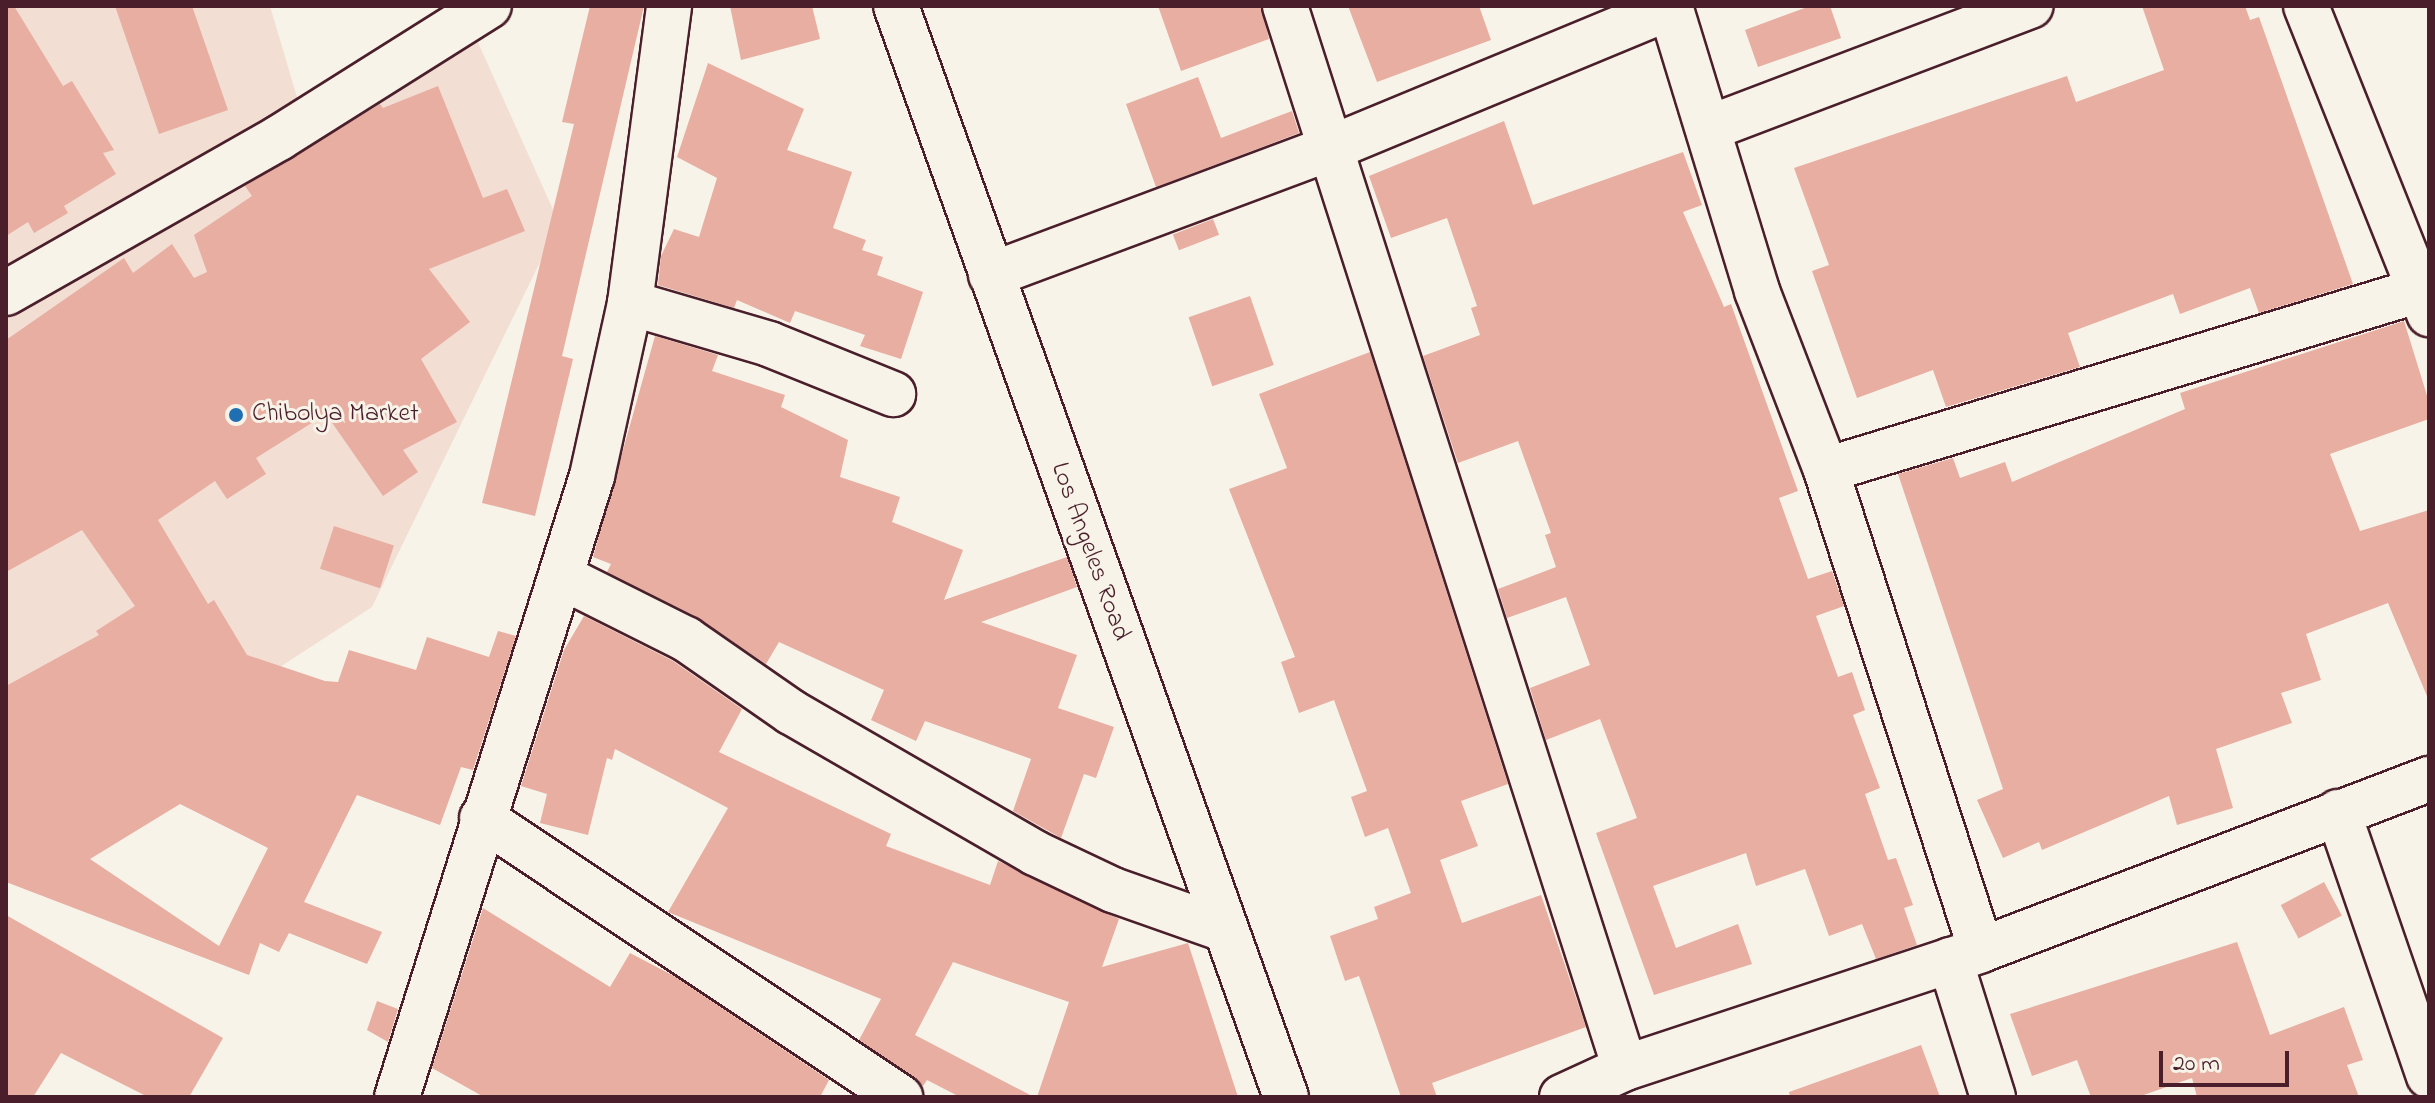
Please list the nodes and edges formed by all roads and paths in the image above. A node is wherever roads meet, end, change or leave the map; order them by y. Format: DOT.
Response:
graph roads {
  1 [pos="489,6"];
  2 [pos="669,6"];
  3 [pos="896,6"];
  4 [pos="1285,6"];
  5 [pos="2031,6"];
  6 [pos="2306,6"];
  7 [pos="1670,7"];
  8 [pos="1709,128"];
  9 [pos="1331,148"];
  10 [pos="991,275"];
  11 [pos="6,293"];
  12 [pos="2425,302"];
  13 [pos="630,303"];
  14 [pos="893,394"];
  15 [pos="1826,470"];
  16 [pos="562,577"];
  17 [pos="2429,779"];
  18 [pos="2338,812"];
  19 [pos="482,818"];
  20 [pos="1224,929"];
  21 [pos="1966,955"];
  22 [pos="1625,1068"];
  23 [pos="2429,1076"];
  24 [pos="397,1097"];
  25 [pos="900,1097"];
  26 [pos="1286,1097"];
  27 [pos="1562,1097"];
  28 [pos="1993,1097"];
  1 -- 11 [label="street"];
  2 -- 13 [label="street"];
  3 -- 10 [label="street, Los Angeles Road"];
  4 -- 9 [label="street"];
  5 -- 8 [label="street"];
  6 -- 12 [label="street"];
  7 -- 8 [label="street"];
  7 -- 9 [label="street"];
  8 -- 15 [label="street"];
  9 -- 10 [label="street"];
  9 -- 22 [label="street"];
  10 -- 20 [label="street, Los Angeles Road"];
  12 -- 15 [label="street"];
  13 -- 14 [label="street"];
  13 -- 16 [label="street"];
  15 -- 21 [label="street"];
  16 -- 19 [label="street"];
  16 -- 20 [label="street"];
  17 -- 18 [label="street"];
  18 -- 21 [label="street"];
  18 -- 23 [label="street"];
  19 -- 24 [label="street"];
  19 -- 25 [label="street"];
  20 -- 26 [label="street, Los Angeles Road"];
  21 -- 22 [label="street"];
  21 -- 28 [label="street"];
  22 -- 27 [label="street"];
}
